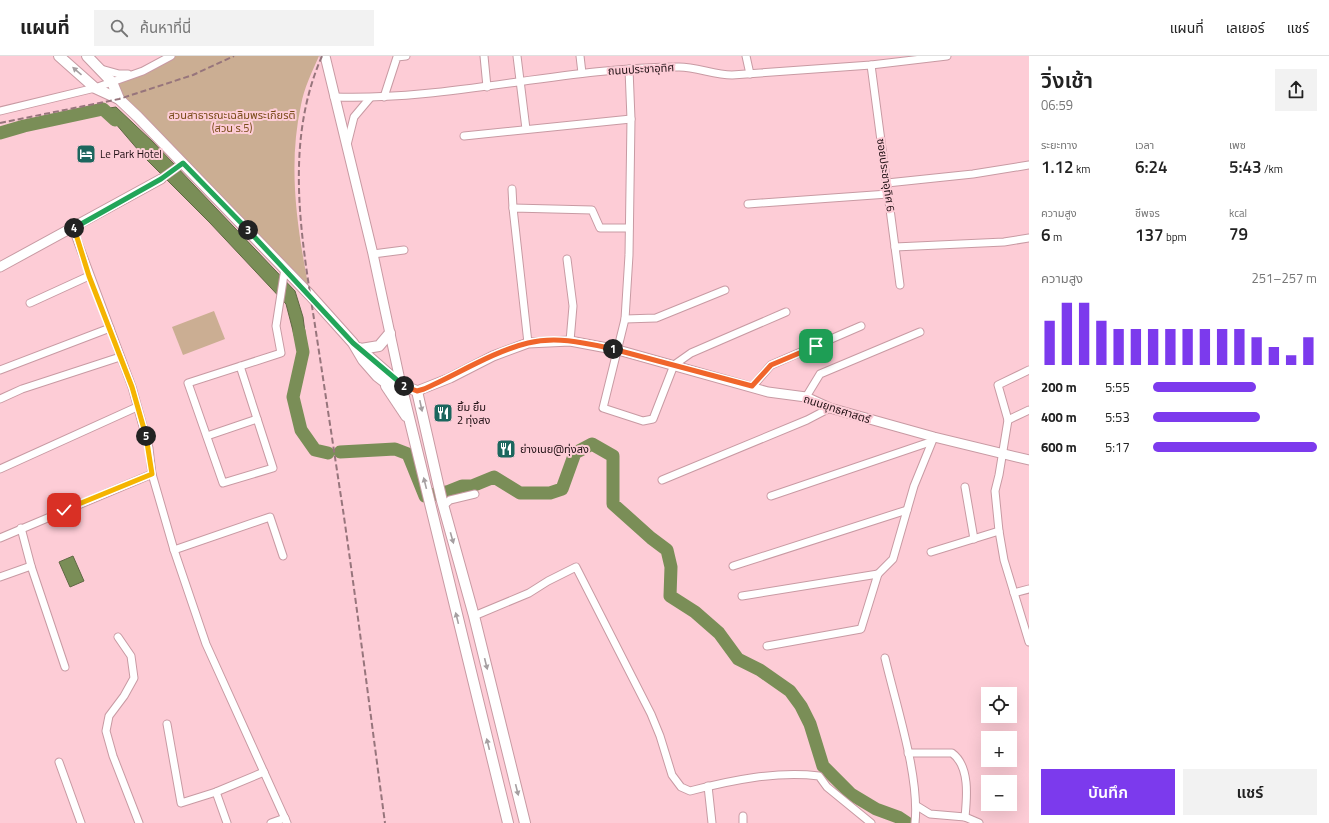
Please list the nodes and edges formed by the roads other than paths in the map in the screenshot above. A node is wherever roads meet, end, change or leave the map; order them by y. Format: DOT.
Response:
graph roads {
  1 [pos="60,56"];
  2 [pos="87,56"];
  3 [pos="171,56"];
  4 [pos="325,56"];
  5 [pos="406,56"];
  6 [pos="484,56"];
  7 [pos="517,56"];
  8 [pos="580,56"];
  9 [pos="746,56"];
  10 [pos="947,56"];
  11 [pos="871,65"];
  12 [pos="99,68"];
  13 [pos="629,69"];
  14 [pos="143,71"];
  15 [pos="582,73"];
  16 [pos="750,74"];
  17 [pos="520,81"];
  18 [pos="112,82"];
  19 [pos="487,86"];
  20 [pos="95,88"];
  21 [pos="334,97"];
  22 [pos="384,97"];
  23 [pos="370,98"];
  24 [pos="119,99"];
  25 [pos="0,111"];
  26 [pos="631,119"];
  27 [pos="526,129"];
  28 [pos="464,136"];
  29 [pos="346,148"];
  30 [pos="1029,164"];
  31 [pos="181,165"];
  32 [pos="161,179"];
  33 [pos="887,183"];
  34 [pos="512,189"];
  35 [pos="888,194"];
  36 [pos="748,204"];
  37 [pos="513,208"];
  38 [pos="629,228"];
  39 [pos="73,229"];
  40 [pos="1029,238"];
  41 [pos="896,247"];
  42 [pos="404,250"];
  43 [pos="373,254"];
  44 [pos="567,259"];
  45 [pos="0,267"];
  46 [pos="285,271"];
  47 [pos="89,276"];
  48 [pos="900,285"];
  49 [pos="725,290"];
  50 [pos="30,303"];
  51 [pos="786,312"];
  52 [pos="625,319"];
  53 [pos="861,326"];
  54 [pos="110,328"];
  55 [pos="920,332"];
  56 [pos="390,333"];
  57 [pos="570,340"];
  58 [pos="528,343"];
  59 [pos="357,346"];
  60 [pos="618,350"];
  61 [pos="120,357"];
  62 [pos="674,365"];
  63 [pos="240,366"];
  64 [pos="0,370"];
  65 [pos="1029,370"];
  66 [pos="385,382"];
  67 [pos="401,385"];
  68 [pos="752,386"];
  69 [pos="417,391"];
  70 [pos="404,397"];
  71 [pos="806,397"];
  72 [pos="0,399"];
  73 [pos="137,407"];
  74 [pos="830,408"];
  75 [pos="1029,410"];
  76 [pos="257,419"];
  77 [pos="1008,420"];
  78 [pos="410,423"];
  79 [pos="207,436"];
  80 [pos="932,440"];
  81 [pos="1003,454"];
  82 [pos="1029,460"];
  83 [pos="0,469"];
  84 [pos="152,474"];
  85 [pos="662,480"];
  86 [pos="965,487"];
  87 [pos="475,494"];
  88 [pos="771,496"];
  89 [pos="442,503"];
  90 [pos="908,510"];
  91 [pos="21,528"];
  92 [pos="1000,531"];
  93 [pos="0,538"];
  94 [pos="974,539"];
  95 [pos="174,550"];
  96 [pos="931,552"];
  97 [pos="283,556"];
  98 [pos="31,566"];
  99 [pos="733,566"];
  100 [pos="878,574"];
  101 [pos="0,577"];
  102 [pos="1029,589"];
  103 [pos="1014,593"];
  104 [pos="742,596"];
  105 [pos="474,616"];
  106 [pos="118,637"];
  107 [pos="1029,642"];
  108 [pos="767,646"];
  109 [pos="885,658"];
  110 [pos="65,667"];
  111 [pos="167,724"];
  112 [pos="908,752"];
  113 [pos="59,762"];
  114 [pos="264,772"];
  115 [pos="708,786"];
  116 [pos="216,792"];
  117 [pos="917,806"];
  118 [pos="965,817"];
  119 [pos="286,821"];
  120 [pos="79,823"];
  121 [pos="139,823"];
  122 [pos="227,823"];
  123 [pos="271,823"];
  124 [pos="508,823"];
  125 [pos="525,823"];
  126 [pos="712,823"];
  127 [pos="871,823"];
  128 [pos="915,823"];
  129 [pos="979,823"];
  20 -- 1 [label="main road, one-way"];
  2 -- 12 [label="main road"];
  3 -- 14 [label="street"];
  4 -- 21 [label="street"];
  5 -- 22 [label="street"];
  6 -- 19 [label="street"];
  7 -- 17 [label="street"];
  8 -- 15 [label="street"];
  9 -- 16 [label="street"];
  10 -- 11 [label="street, ถนนประชาอุทิศ"];
  11 -- 16 [label="street, ถนนประชาอุทิศ"];
  11 -- 33 [label="street, ซอยประชาอุทิศ 6"];
  12 -- 14 [label="street"];
  12 -- 18 [label="main road"];
  13 -- 15 [label="street, ถนนประชาอุทิศ"];
  13 -- 16 [label="street, ถนนประชาอุทิศ"];
  13 -- 26 [label="street"];
  14 -- 18 [label="street"];
  15 -- 17 [label="street, ถนนประชาอุทิศ"];
  17 -- 19 [label="street, ถนนประชาอุทิศ"];
  17 -- 27 [label="street"];
  18 -- 20 [label="street"];
  18 -- 24 [label="main road"];
  19 -- 22 [label="street, ถนนประชาอุทิศ"];
  20 -- 24 [label="main road"];
  20 -- 25 [label="street"];
  21 -- 23 [label="street, ถนนประชาอุทิศ"];
  21 -- 29 [label="street"];
  22 -- 23 [label="street, ถนนประชาอุทิศ"];
  23 -- 29 [label="street"];
  24 -- 31 [label="main road"];
  26 -- 27 [label="street"];
  26 -- 38 [label="street"];
  27 -- 28 [label="street"];
  29 -- 43 [label="street"];
  30 -- 33 [label="street"];
  31 -- 32 [label="street"];
  31 -- 46 [label="main road"];
  32 -- 39 [label="street"];
  33 -- 35 [label="street, ซอยประชาอุทิศ 6"];
  34 -- 37 [label="street"];
  35 -- 36 [label="street"];
  35 -- 41 [label="street, ซอยประชาอุทิศ 6"];
  37 -- 38 [label="street"];
  37 -- 58 [label="street"];
  38 -- 52 [label="street"];
  39 -- 45 [label="street"];
  39 -- 47 [label="street"];
  40 -- 41 [label="street"];
  41 -- 48 [label="street, ซอยประชาอุทิศ 6"];
  42 -- 43 [label="street"];
  43 -- 56 [label="street"];
  44 -- 57 [label="street"];
  46 -- 59 [label="main road"];
  46 -- 63 [label="street"];
  47 -- 50 [label="street"];
  47 -- 54 [label="street"];
  49 -- 52 [label="street"];
  51 -- 62 [label="street"];
  52 -- 60 [label="street"];
  53 -- 68 [label="street"];
  54 -- 61 [label="street"];
  54 -- 64 [label="street"];
  55 -- 71 [label="street"];
  56 -- 59 [label="main road"];
  56 -- 67 [label="street"];
  57 -- 58 [label="street, ถนนยุทธศาสตร์"];
  57 -- 60 [label="street, ถนนยุทธศาสตร์"];
  58 -- 69 [label="street, ถนนยุทธศาสตร์"];
  59 -- 66 [label="main road"];
  59 -- 67 [label="main road"];
  60 -- 62 [label="street, ถนนยุทธศาสตร์"];
  60 -- 62 [label="street"];
  61 -- 72 [label="street"];
  61 -- 73 [label="street"];
  62 -- 68 [label="street, ถนนยุทธศาสตร์"];
  63 -- 76 [label="street"];
  63 -- 79 [label="street"];
  65 -- 77 [label="street"];
  66 -- 70 [label="main road"];
  66 -- 78 [label="main road"];
  67 -- 69 [label="main road"];
  67 -- 70 [label="street"];
  68 -- 71 [label="street, ถนนยุทธศาสตร์"];
  69 -- 89 [label="main road, one-way"];
  70 -- 78 [label="main road"];
  71 -- 74 [label="street, ถนนยุทธศาสตร์"];
  73 -- 83 [label="street"];
  73 -- 84 [label="street"];
  74 -- 80 [label="street, ถนนยุทธศาสตร์"];
  74 -- 85 [label="street"];
  75 -- 77 [label="street"];
  76 -- 79 [label="street"];
  76 -- 79 [label="street"];
  77 -- 81 [label="street"];
  124 -- 78 [label="main road, one-way"];
  80 -- 81 [label="street, ถนนยุทธศาสตร์"];
  80 -- 88 [label="street"];
  80 -- 90 [label="street"];
  81 -- 82 [label="street, ถนนยุทธศาสตร์"];
  81 -- 92 [label="street"];
  84 -- 91 [label="street"];
  84 -- 95 [label="street"];
  86 -- 94 [label="street"];
  87 -- 89 [label="street"];
  89 -- 105 [label="main road, one-way"];
  90 -- 99 [label="street"];
  90 -- 100 [label="street"];
  91 -- 93 [label="street"];
  91 -- 98 [label="street"];
  92 -- 94 [label="street"];
  92 -- 103 [label="street"];
  94 -- 96 [label="street"];
  95 -- 97 [label="street"];
  95 -- 114 [label="street"];
  98 -- 101 [label="street"];
  98 -- 110 [label="street"];
  100 -- 104 [label="street"];
  100 -- 108 [label="street"];
  102 -- 103 [label="street"];
  103 -- 107 [label="street"];
  105 -- 115 [label="street"];
  105 -- 125 [label="main road, one-way"];
  106 -- 121 [label="street"];
  109 -- 112 [label="street"];
  111 -- 116 [label="street"];
  112 -- 117 [label="street"];
  112 -- 118 [label="street"];
  113 -- 120 [label="street"];
  114 -- 116 [label="street"];
  114 -- 119 [label="street"];
  115 -- 126 [label="street"];
  115 -- 127 [label="street"];
  116 -- 122 [label="street"];
  117 -- 118 [label="street"];
  117 -- 128 [label="street"];
  118 -- 129 [label="street"];
  119 -- 123 [label="street"];
}
